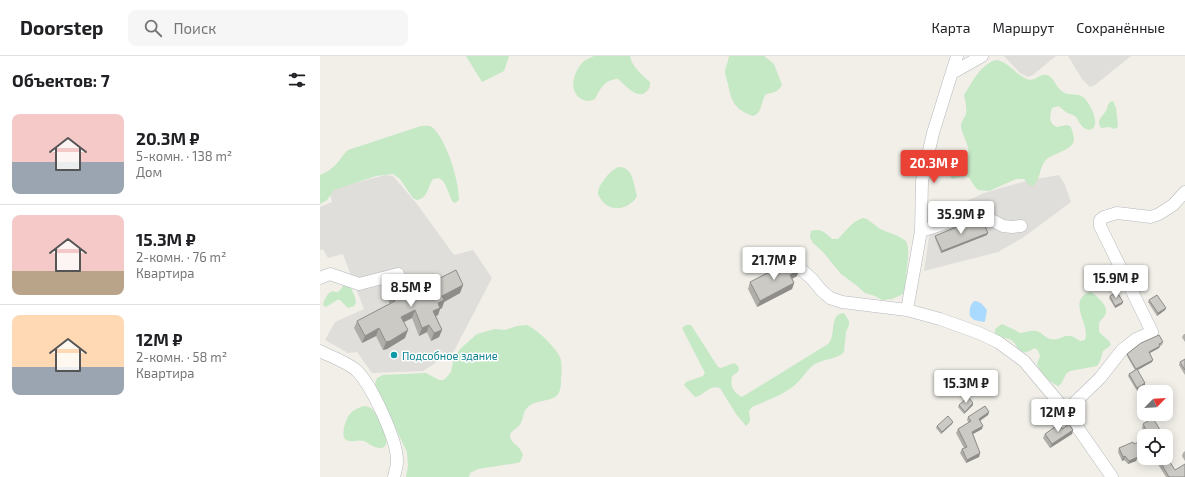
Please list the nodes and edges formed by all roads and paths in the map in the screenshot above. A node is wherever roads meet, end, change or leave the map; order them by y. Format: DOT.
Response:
graph roads {
  1 [pos="957,56"];
  2 [pos="982,56"];
  3 [pos="952,72"];
  4 [pos="1185,192"];
  5 [pos="1021,226"];
  6 [pos="921,231"];
  7 [pos="768,267"];
  8 [pos="398,274"];
  9 [pos="320,278"];
  10 [pos="907,310"];
  11 [pos="320,351"];
  12 [pos="1066,411"];
  13 [pos="394,477"];
  14 [pos="1112,477"];
  1 -- 3 [label="street"];
  2 -- 3 [label="street"];
  3 -- 6 [label="street"];
  4 -- 12 [label="street"];
  5 -- 6 [label="street"];
  6 -- 10 [label="street"];
  7 -- 10 [label="street"];
  8 -- 9 [label="street"];
  10 -- 12 [label="street"];
  11 -- 13 [label="street"];
  12 -- 14 [label="street"];
}
